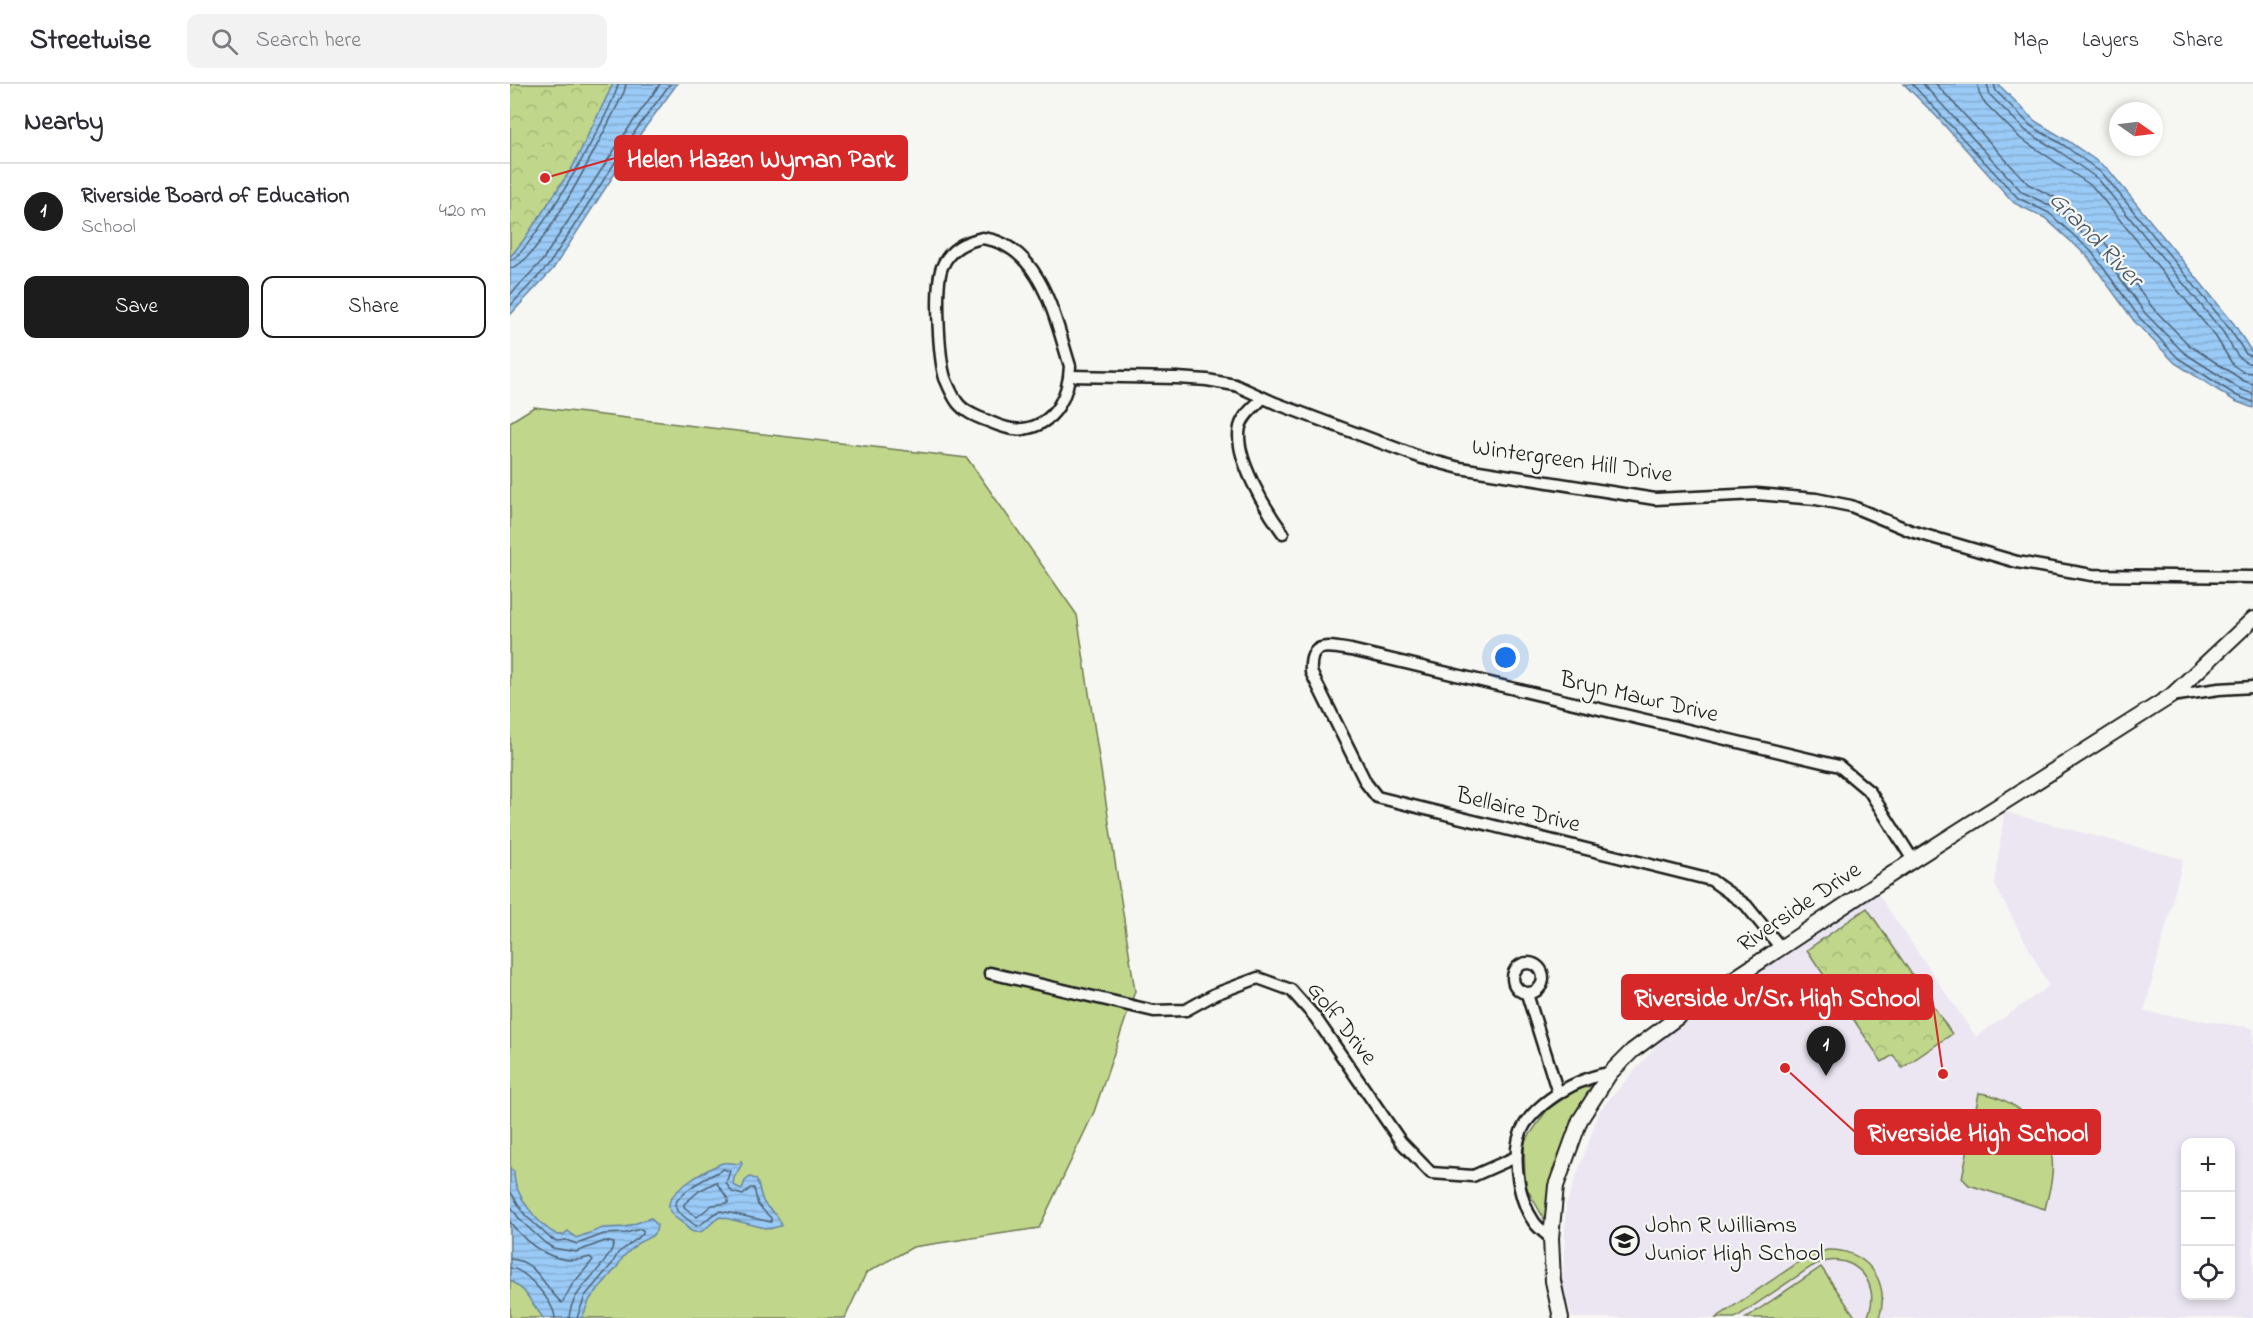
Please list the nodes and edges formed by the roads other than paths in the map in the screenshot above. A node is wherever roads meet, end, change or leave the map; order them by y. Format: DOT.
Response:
graph roads {
  1 [pos="1070,376"];
  2 [pos="1263,398"];
  3 [pos="1283,533"];
  4 [pos="2253,577"];
  5 [pos="2253,619"];
  6 [pos="1314,652"];
  7 [pos="2253,687"];
  8 [pos="2171,696"];
  9 [pos="1913,860"];
  10 [pos="1781,948"];
  11 [pos="990,973"];
  12 [pos="1527,993"];
  13 [pos="1610,1073"];
  14 [pos="1558,1093"];
  15 [pos="1516,1157"];
  16 [pos="1551,1238"];
  17 [pos="1561,1318"];
  1 -- 1 [label="street"];
  1 -- 2 [label="street, Wintergreen Hill Drive"];
  2 -- 3 [label="street"];
  2 -- 4 [label="street, Wintergreen Hill Drive"];
  5 -- 8 [label="main road"];
  6 -- 9 [label="street, Bryn Mawr Drive"];
  6 -- 10 [label="street, Bellaire Drive"];
  7 -- 8 [label="street, Riverside Drive"];
  8 -- 9 [label="main road, Riverside Drive"];
  9 -- 10 [label="main road, Riverside Drive"];
  10 -- 13 [label="main road, Riverside Drive"];
  11 -- 15 [label="street, Golf Drive"];
  12 -- 14 [label="street"];
  13 -- 14 [label="street"];
  13 -- 16 [label="main road, Riverside Drive"];
  14 -- 15 [label="street"];
  15 -- 16 [label="street"];
  16 -- 17 [label="main road, Riverside Drive"];
}
